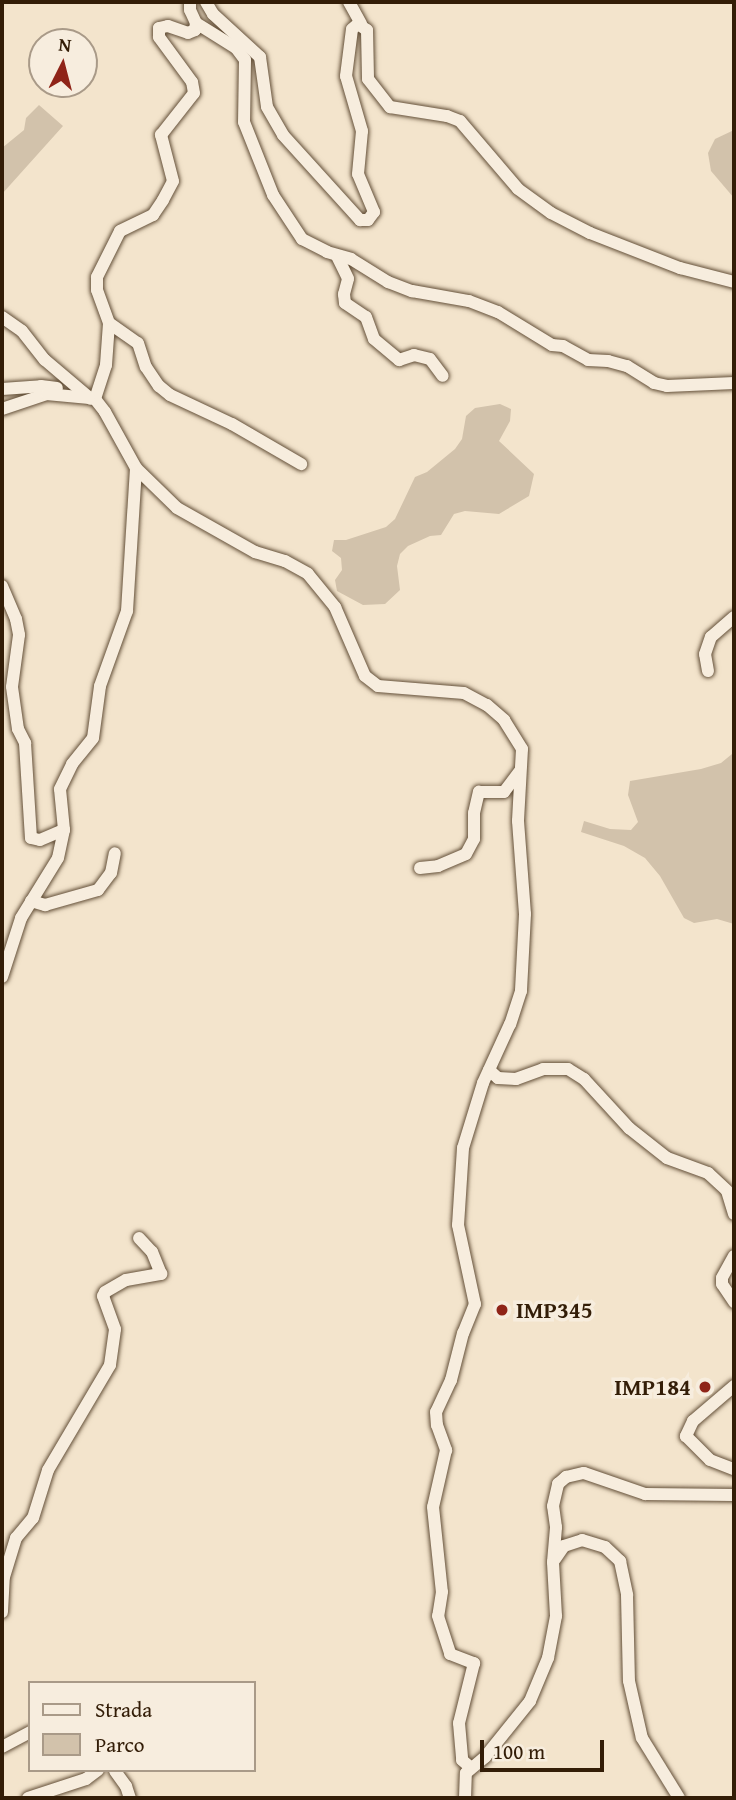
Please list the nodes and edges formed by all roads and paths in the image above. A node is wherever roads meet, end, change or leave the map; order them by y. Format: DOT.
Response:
graph roads {
  1 [pos="190,2"];
  2 [pos="206,2"];
  3 [pos="349,2"];
  4 [pos="196,23"];
  5 [pos="361,24"];
  6 [pos="337,256"];
  7 [pos="734,282"];
  8 [pos="2,317"];
  9 [pos="109,323"];
  10 [pos="443,376"];
  11 [pos="734,383"];
  12 [pos="2,389"];
  13 [pos="62,393"];
  14 [pos="93,399"];
  15 [pos="2,409"];
  16 [pos="301,464"];
  17 [pos="136,468"];
  18 [pos="2,586"];
  19 [pos="734,617"];
  20 [pos="708,671"];
  21 [pos="519,772"];
  22 [pos="64,830"];
  23 [pos="115,853"];
  24 [pos="420,868"];
  25 [pos="31,901"];
  26 [pos="2,977"];
  27 [pos="489,1070"];
  28 [pos="734,1213"];
  29 [pos="139,1238"];
  30 [pos="734,1256"];
  31 [pos="734,1302"];
  32 [pos="734,1386"];
  33 [pos="734,1469"];
  34 [pos="734,1495"];
  35 [pos="553,1562"];
  36 [pos="2,1612"];
  37 [pos="28,1733"];
  38 [pos="2,1747"];
  39 [pos="470,1767"];
  40 [pos="95,1772"];
  41 [pos="115,1772"];
  42 [pos="28,1798"];
  43 [pos="130,1798"];
  44 [pos="465,1798"];
  45 [pos="679,1798"];
  1 -- 4 [label="street"];
  2 -- 5 [label="street"];
  3 -- 5 [label="street"];
  4 -- 6 [label="street"];
  4 -- 9 [label="street"];
  5 -- 7 [label="street"];
  6 -- 10 [label="street"];
  6 -- 11 [label="street"];
  8 -- 14 [label="street"];
  9 -- 14 [label="street"];
  9 -- 16 [label="street"];
  12 -- 13 [label="street"];
  13 -- 14 [label="street"];
  13 -- 15 [label="street"];
  14 -- 17 [label="street"];
  17 -- 21 [label="street"];
  17 -- 22 [label="street"];
  18 -- 22 [label="street"];
  19 -- 20 [label="street"];
  21 -- 24 [label="street"];
  21 -- 27 [label="street"];
  22 -- 25 [label="street"];
  23 -- 25 [label="street"];
  25 -- 26 [label="street"];
  27 -- 28 [label="street"];
  27 -- 39 [label="street"];
  29 -- 36 [label="street"];
  30 -- 31 [label="street"];
  32 -- 33 [label="street"];
  34 -- 35 [label="street"];
  35 -- 39 [label="street"];
  35 -- 45 [label="street"];
  37 -- 38 [label="street"];
  39 -- 44 [label="street"];
  40 -- 42 [label="street"];
  41 -- 43 [label="street"];
}
